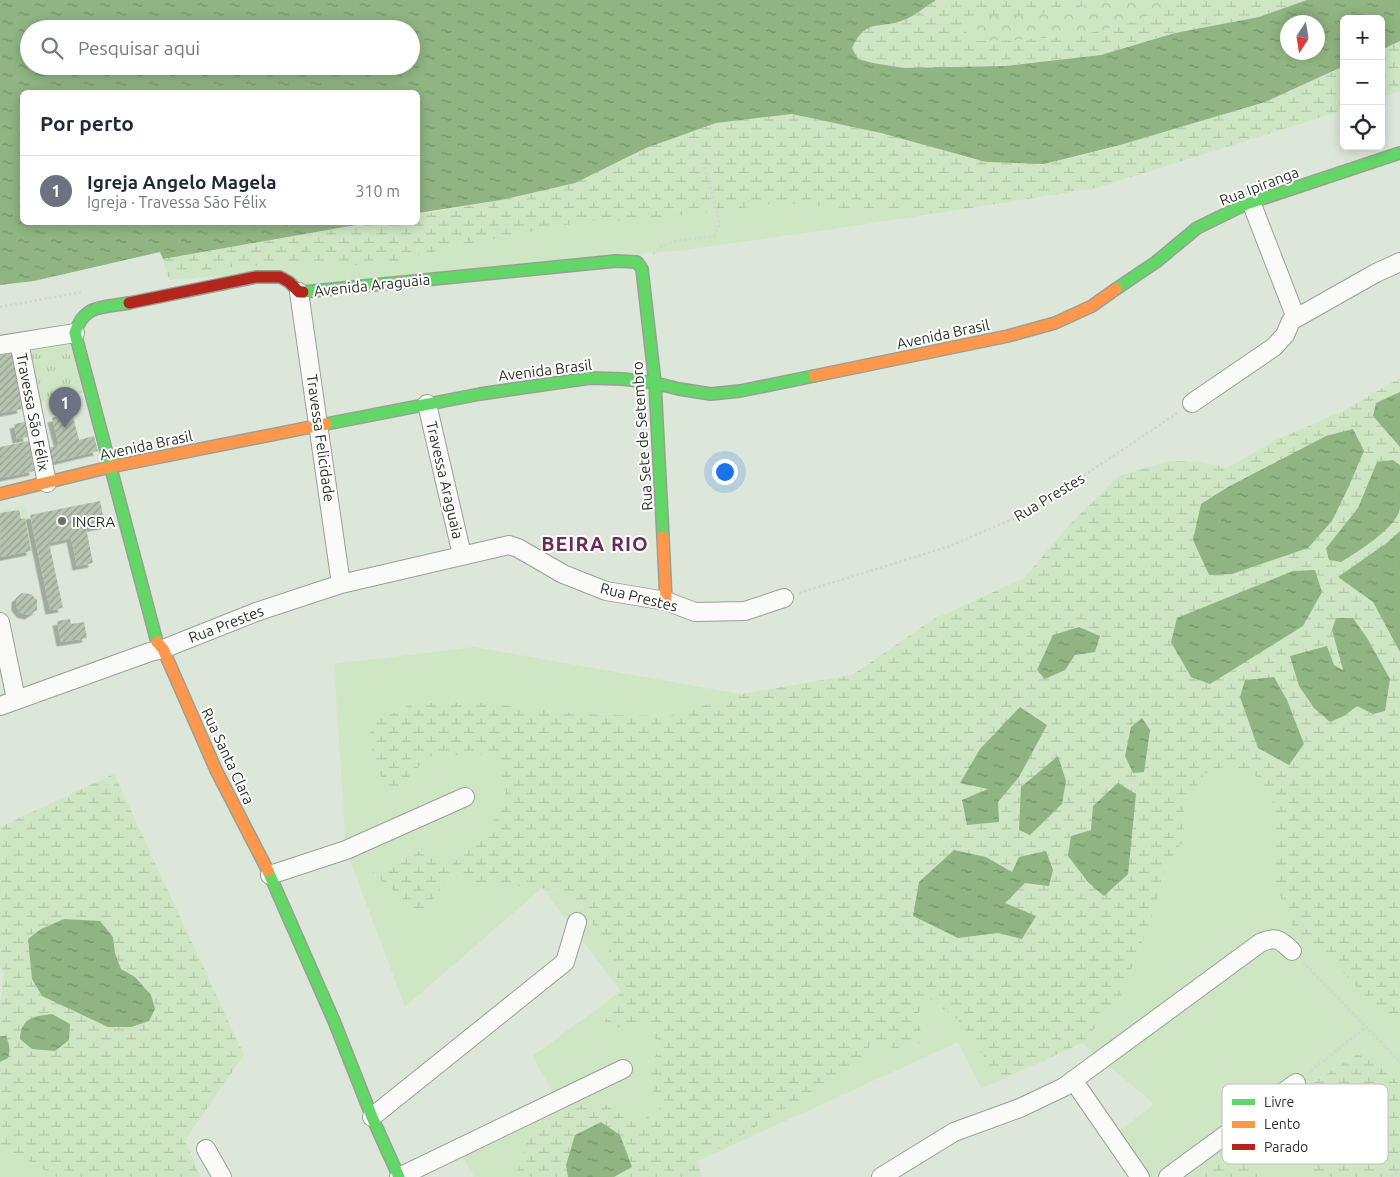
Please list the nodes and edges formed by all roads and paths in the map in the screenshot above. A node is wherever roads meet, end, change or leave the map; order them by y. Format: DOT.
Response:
graph roads {
  1 [pos="1400,153"];
  2 [pos="703,161"];
  3 [pos="1251,202"];
  4 [pos="1400,262"];
  5 [pos="642,270"];
  6 [pos="84,291"];
  7 [pos="299,292"];
  8 [pos="1092,306"];
  9 [pos="0,307"];
  10 [pos="1296,318"];
  11 [pos="76,332"];
  12 [pos="19,342"];
  13 [pos="0,345"];
  14 [pos="654,383"];
  15 [pos="1192,403"];
  16 [pos="428,404"];
  17 [pos="319,425"];
  18 [pos="110,467"];
  19 [pos="47,483"];
  20 [pos="0,494"];
  21 [pos="462,555"];
  22 [pos="341,584"];
  23 [pos="784,598"];
  24 [pos="666,601"];
  25 [pos="0,622"];
  26 [pos="163,649"];
  27 [pos="8,702"];
  28 [pos="465,797"];
  29 [pos="270,875"];
  30 [pos="577,922"];
  31 [pos="1292,950"];
  32 [pos="1366,1027"];
  33 [pos="1400,1062"];
  34 [pos="623,1069"];
  35 [pos="1073,1080"];
  36 [pos="1296,1083"];
  37 [pos="372,1117"];
  38 [pos="1222,1137"];
  39 [pos="206,1148"];
  40 [pos="1400,1170"];
  41 [pos="222,1177"];
  42 [pos="399,1177"];
  43 [pos="881,1177"];
  44 [pos="1140,1177"];
  45 [pos="1168,1177"];
  46 [pos="1391,1177"];
  1 -- 3 [label="street, Rua Ipiranga"];
  2 -- 5 [label="path"];
  3 -- 8 [label="street, Rua Ipiranga"];
  3 -- 10 [label="street"];
  4 -- 10 [label="street"];
  5 -- 7 [label="street, Avenida Araguaia"];
  5 -- 14 [label="street, Rua Sete de Setembro"];
  6 -- 9 [label="path"];
  7 -- 11 [label="street, Avenida Araguaia"];
  7 -- 17 [label="street, Travessa Felicidade"];
  8 -- 14 [label="street, Avenida Brasil"];
  10 -- 15 [label="street"];
  11 -- 12 [label="street"];
  11 -- 18 [label="street, Rua Santa Clara"];
  12 -- 13 [label="street"];
  12 -- 19 [label="street, Travessa São Félix"];
  14 -- 16 [label="street, Avenida Brasil"];
  14 -- 24 [label="street, Rua Sete de Setembro"];
  15 -- 23 [label="path, Rua Prestes"];
  16 -- 17 [label="street, Avenida Brasil"];
  16 -- 21 [label="street, Travessa Araguaia"];
  17 -- 18 [label="street, Avenida Brasil"];
  17 -- 22 [label="street, Travessa Felicidade"];
  18 -- 19 [label="street, Avenida Brasil"];
  18 -- 26 [label="street, Rua Santa Clara"];
  19 -- 20 [label="street, Avenida Brasil"];
  21 -- 22 [label="street, Rua Prestes"];
  21 -- 24 [label="street, Rua Prestes"];
  22 -- 26 [label="street, Rua Prestes"];
  23 -- 24 [label="street, Rua Prestes"];
  25 -- 27 [label="street"];
  26 -- 27 [label="street, Rua Prestes"];
  26 -- 29 [label="street, Rua Santa Clara"];
  28 -- 29 [label="street"];
  29 -- 37 [label="street, Rua Santa Clara"];
  30 -- 37 [label="street"];
  31 -- 32 [label="path"];
  31 -- 35 [label="street"];
  32 -- 33 [label="path"];
  32 -- 36 [label="path"];
  34 -- 42 [label="street"];
  35 -- 43 [label="street"];
  35 -- 44 [label="street"];
  37 -- 42 [label="street, Rua Santa Clara"];
  38 -- 45 [label="street"];
  39 -- 41 [label="street"];
  40 -- 46 [label="path"];
}
